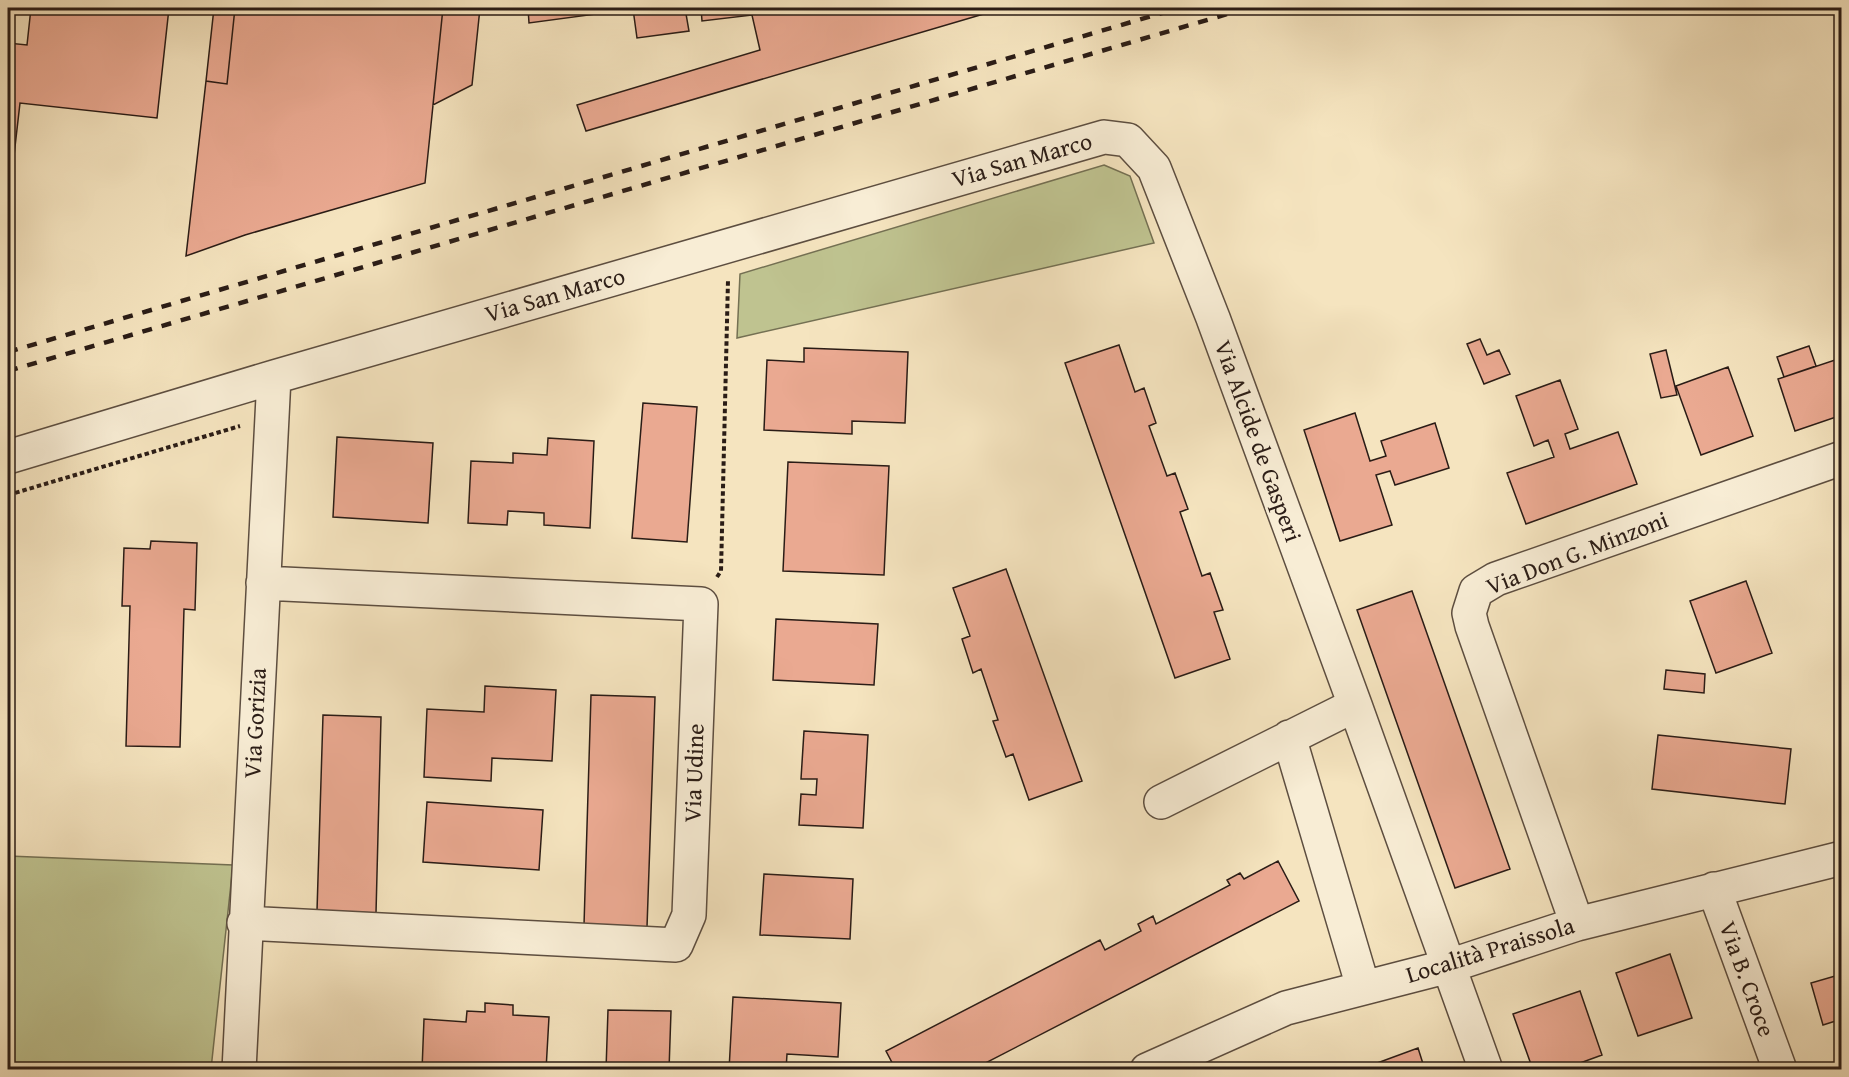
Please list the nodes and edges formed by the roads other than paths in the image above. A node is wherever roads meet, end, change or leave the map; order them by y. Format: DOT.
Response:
graph roads {
  1 [pos="1104,137"];
  2 [pos="274,376"];
  3 [pos="8,458"];
  4 [pos="1842,458"];
  5 [pos="263,583"];
  6 [pos="1356,705"];
  7 [pos="1289,737"];
  8 [pos="1161,802"];
  9 [pos="1842,858"];
  10 [pos="1714,889"];
  11 [pos="244,923"];
  12 [pos="1577,924"];
  13 [pos="1449,966"];
  14 [pos="1363,987"];
  15 [pos="239,1070"];
  16 [pos="1147,1070"];
  17 [pos="1486,1070"];
  18 [pos="1780,1070"];
  1 -- 2 [label="street, Via San Marco"];
  1 -- 6 [label="street, Via Alcide de Gasperi"];
  2 -- 3 [label="street, Via San Marco"];
  2 -- 5 [label="street, Via Gorizia"];
  4 -- 12 [label="street, Via Don G. Minzoni"];
  5 -- 11 [label="street, Via Gorizia"];
  5 -- 11 [label="street, Via Udine"];
  6 -- 7 [label="street"];
  6 -- 13 [label="street, Via Alcide de Gasperi"];
  7 -- 8 [label="street"];
  7 -- 14 [label="street"];
  9 -- 10 [label="street, Località Praissola"];
  10 -- 12 [label="street, Località Praissola"];
  10 -- 18 [label="street, Via B. Croce"];
  11 -- 15 [label="street, Via Gorizia"];
  12 -- 13 [label="street, Località Praissola"];
  13 -- 14 [label="street, Località Praissola"];
  13 -- 17 [label="street, Via Alcide de Gasperi"];
  14 -- 16 [label="street, Località Praissola"];
}
